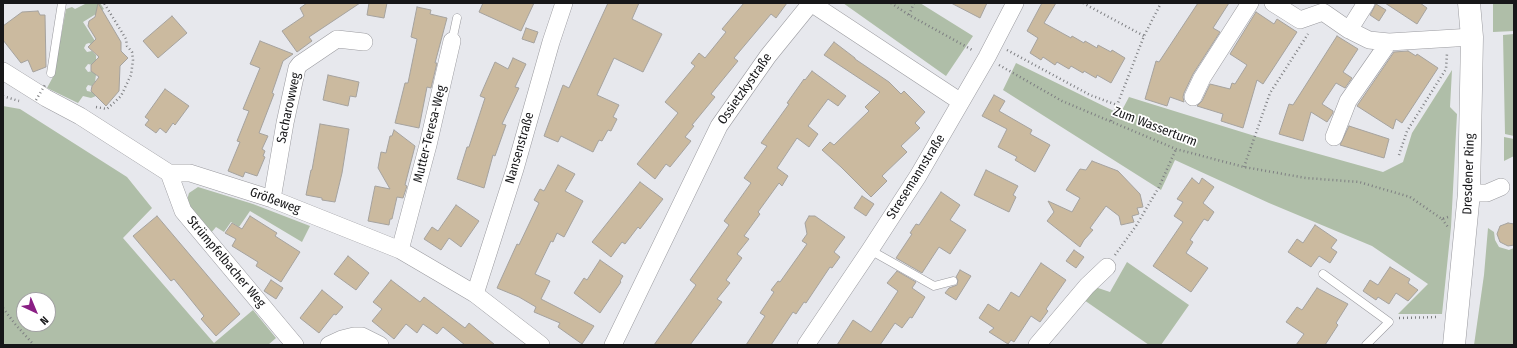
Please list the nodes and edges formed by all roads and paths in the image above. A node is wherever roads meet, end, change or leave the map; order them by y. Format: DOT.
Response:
graph roads {
  1 [pos="62,3"];
  2 [pos="104,3"];
  3 [pos="564,3"];
  4 [pos="891,3"];
  5 [pos="914,3"];
  6 [pos="1014,3"];
  7 [pos="1082,3"];
  8 [pos="1161,3"];
  9 [pos="1250,3"];
  10 [pos="1273,3"];
  11 [pos="1366,3"];
  12 [pos="1469,3"];
  13 [pos="1323,12"];
  14 [pos="909,15"];
  15 [pos="457,18"];
  16 [pos="1349,30"];
  17 [pos="1144,36"];
  18 [pos="1472,37"];
  19 [pos="1448,38"];
  20 [pos="452,41"];
  21 [pos="364,42"];
  22 [pos="1389,42"];
  23 [pos="990,50"];
  24 [pos="3,71"];
  25 [pos="51,73"];
  26 [pos="45,85"];
  27 [pos="1193,97"];
  28 [pos="36,100"];
  29 [pos="961,102"];
  30 [pos="1117,106"];
  31 [pos="98,107"];
  32 [pos="1111,121"];
  33 [pos="1334,137"];
  34 [pos="1176,149"];
  35 [pos="1399,155"];
  36 [pos="1244,167"];
  37 [pos="169,173"];
  38 [pos="1501,187"];
  39 [pos="1469,193"];
  40 [pos="272,200"];
  41 [pos="1453,215"];
  42 [pos="400,250"];
  43 [pos="870,250"];
  44 [pos="1107,267"];
  45 [pos="1323,274"];
  46 [pos="953,281"];
  47 [pos="475,294"];
  48 [pos="3,308"];
  49 [pos="1444,317"];
  50 [pos="1389,322"];
  51 [pos="34,345"];
  52 [pos="295,345"];
  53 [pos="329,345"];
  54 [pos="380,345"];
  55 [pos="541,345"];
  56 [pos="613,345"];
  57 [pos="806,345"];
  58 [pos="1037,345"];
  59 [pos="1366,345"];
  60 [pos="1454,345"];
  1 -- 25 [label="lane"];
  2 -- 31 [label="path"];
  3 -- 47 [label="street, Nansenstraße"];
  4 -- 14 [label="path, Zum Wasserturm"];
  5 -- 14 [label="path"];
  6 -- 23 [label="street, Stresemannstraße"];
  7 -- 17 [label="path"];
  8 -- 17 [label="path"];
  9 -- 27 [label="street"];
  10 -- 13 [label="street"];
  11 -- 16 [label="street"];
  12 -- 18 [label="street, Dresdener Ring"];
  13 -- 16 [label="street"];
  13 -- 36 [label="path"];
  14 -- 23 [label="path, Zum Wasserturm"];
  15 -- 20 [label="lane, Mutter-Teresa-Weg"];
  16 -- 22 [label="street"];
  17 -- 30 [label="path"];
  18 -- 19 [label="street"];
  18 -- 39 [label="street, Dresdener Ring"];
  19 -- 22 [label="street"];
  19 -- 35 [label="path"];
  20 -- 42 [label="street, Mutter-Teresa-Weg"];
  21 -- 40 [label="street, Sacharowweg"];
  22 -- 33 [label="street"];
  23 -- 29 [label="street, Stresemannstraße"];
  23 -- 30 [label="path"];
  23 -- 32 [label="path, Zum Wasserturm"];
  24 -- 37 [label="street"];
  26 -- 28 [label="path, bridge"];
  29 -- 43 [label="street, Stresemannstraße"];
  29 -- 56 [label="street, Ossietzkystraße"];
  30 -- 32 [label="path"];
  32 -- 34 [label="path, Zum Wasserturm"];
  34 -- 36 [label="path, Zum Wasserturm"];
  34 -- 44 [label="path"];
  36 -- 41 [label="path, Zum Wasserturm"];
  37 -- 40 [label="street, Größeweg"];
  37 -- 52 [label="street, Strümpfelbacher Weg"];
  38 -- 39 [label="street"];
  39 -- 60 [label="street, Dresdener Ring"];
  40 -- 42 [label="street, Größeweg"];
  42 -- 47 [label="street, Größeweg"];
  43 -- 46 [label="lane"];
  43 -- 57 [label="street, Stresemannstraße"];
  44 -- 58 [label="street"];
  45 -- 50 [label="lane"];
  47 -- 55 [label="street, Größeweg"];
  48 -- 51 [label="path"];
  49 -- 50 [label="path"];
  50 -- 59 [label="lane"];
  53 -- 54 [label="street"];
}
